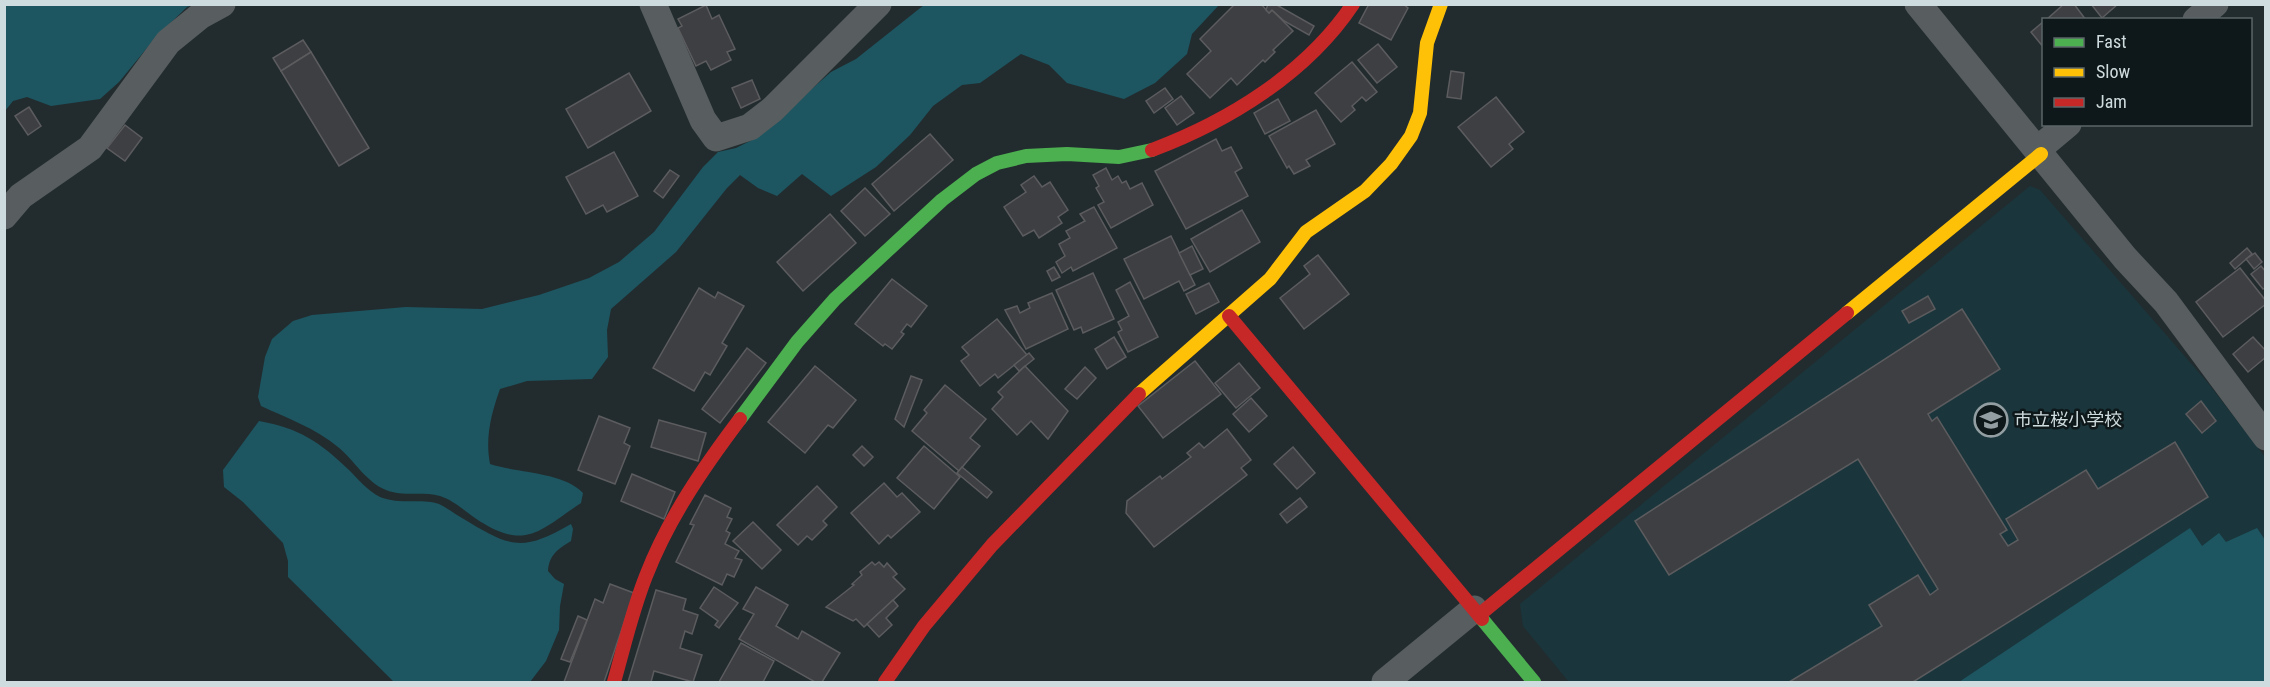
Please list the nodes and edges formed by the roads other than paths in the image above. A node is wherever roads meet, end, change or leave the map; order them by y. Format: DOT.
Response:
graph roads {
  1 [pos="222,4"];
  2 [pos="653,4"];
  3 [pos="878,4"];
  4 [pos="1353,4"];
  5 [pos="1441,4"];
  6 [pos="1918,4"];
  7 [pos="2215,4"];
  8 [pos="2198,18"];
  9 [pos="2066,126"];
  10 [pos="2039,152"];
  11 [pos="4,216"];
  12 [pos="1229,316"];
  13 [pos="2265,437"];
  14 [pos="1477,612"];
  15 [pos="614,682"];
  16 [pos="885,682"];
  17 [pos="1385,682"];
  18 [pos="1534,682"];
  1 -- 11 [label="street"];
  2 -- 3 [label="street"];
  4 -- 15 [label="street"];
  5 -- 12 [label="street"];
  6 -- 10 [label="street"];
  7 -- 8 [label="street"];
  9 -- 10 [label="street"];
  10 -- 13 [label="street"];
  10 -- 14 [label="street"];
  12 -- 14 [label="street"];
  12 -- 16 [label="street"];
  14 -- 17 [label="street"];
  14 -- 18 [label="street"];
}
